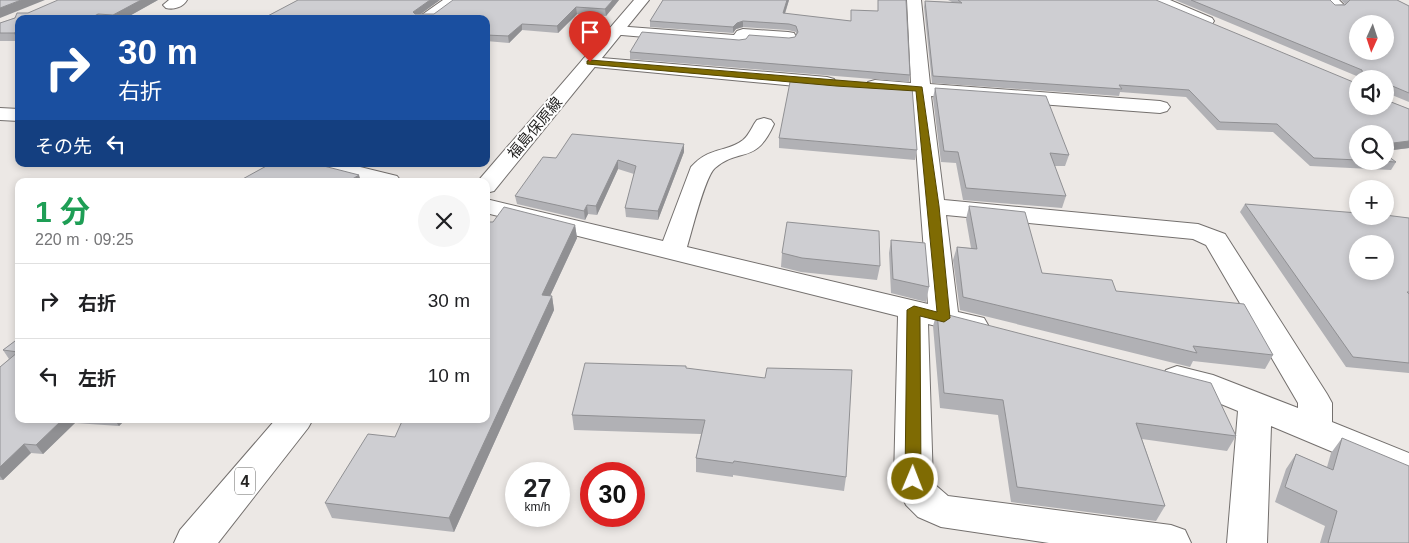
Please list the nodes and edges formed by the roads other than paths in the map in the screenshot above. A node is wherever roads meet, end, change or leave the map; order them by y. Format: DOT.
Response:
graph roads {
  1 [pos="452,0"];
  2 [pos="642,0"];
  3 [pos="914,0"];
  4 [pos="1157,0"];
  5 [pos="430,15"];
  6 [pos="1221,27"];
  7 [pos="616,31"];
  8 [pos="788,37"];
  9 [pos="590,62"];
  10 [pos="920,89"];
  11 [pos="1160,107"];
  12 [pos="0,114"];
  13 [pos="15,115"];
  14 [pos="764,124"];
  15 [pos="334,167"];
  16 [pos="377,178"];
  17 [pos="490,181"];
  18 [pos="934,206"];
  19 [pos="490,207"];
  20 [pos="672,252"];
  21 [pos="929,314"];
  22 [pos="1001,332"];
  23 [pos="1155,372"];
  24 [pos="1255,405"];
  25 [pos="293,423"];
  26 [pos="1315,430"];
  27 [pos="1409,469"];
  28 [pos="194,543"];
  29 [pos="1171,543"];
  30 [pos="1247,543"];
  1 -- 5 [label="street"];
  2 -- 7 [label="street, 福島保原線"];
  3 -- 10 [label="street"];
  4 -- 6 [label="street"];
  7 -- 8 [label="street"];
  7 -- 9 [label="street, 福島保原線"];
  9 -- 10 [label="street"];
  9 -- 17 [label="street, 福島保原線"];
  10 -- 11 [label="street"];
  10 -- 18 [label="street"];
  12 -- 13 [label="street"];
  14 -- 20 [label="street"];
  15 -- 16 [label="street"];
  18 -- 21 [label="street"];
  18 -- 26 [label="street"];
  19 -- 20 [label="street"];
  20 -- 21 [label="street"];
  21 -- 22 [label="street"];
  21 -- 29 [label="street"];
  23 -- 24 [label="street"];
  24 -- 26 [label="street"];
  24 -- 30 [label="street"];
  25 -- 28 [label="street, 4"];
  26 -- 27 [label="street"];
}
